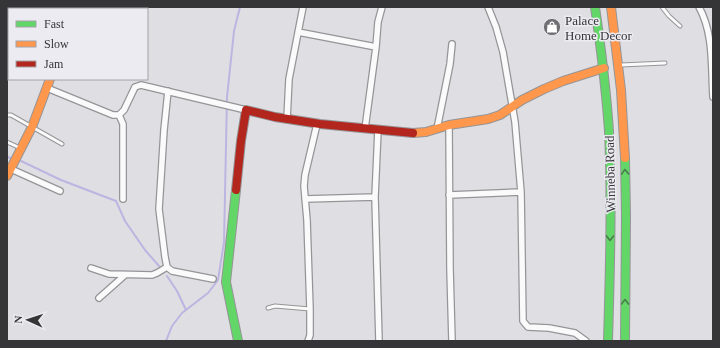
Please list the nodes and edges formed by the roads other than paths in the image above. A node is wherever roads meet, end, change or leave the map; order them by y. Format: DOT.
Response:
graph roads {
  1 [pos="303,7"];
  2 [pos="382,7"];
  3 [pos="488,7"];
  4 [pos="595,7"];
  5 [pos="611,7"];
  6 [pos="662,7"];
  7 [pos="699,7"];
  8 [pos="680,26"];
  9 [pos="298,32"];
  10 [pos="452,44"];
  11 [pos="376,47"];
  12 [pos="712,59"];
  13 [pos="665,62"];
  14 [pos="619,66"];
  15 [pos="604,68"];
  16 [pos="50,80"];
  17 [pos="47,88"];
  18 [pos="168,91"];
  19 [pos="713,97"];
  20 [pos="512,108"];
  21 [pos="246,110"];
  22 [pos="7,115"];
  23 [pos="118,115"];
  24 [pos="287,119"];
  25 [pos="317,124"];
  26 [pos="449,125"];
  27 [pos="32,126"];
  28 [pos="365,129"];
  29 [pos="437,129"];
  30 [pos="378,130"];
  31 [pos="7,142"];
  32 [pos="62,144"];
  33 [pos="22,149"];
  34 [pos="11,169"];
  35 [pos="7,176"];
  36 [pos="60,191"];
  37 [pos="521,192"];
  38 [pos="450,195"];
  39 [pos="375,197"];
  40 [pos="123,199"];
  41 [pos="305,199"];
  42 [pos="167,267"];
  43 [pos="91,268"];
  44 [pos="125,274"];
  45 [pos="213,279"];
  46 [pos="98,298"];
  47 [pos="268,308"];
  48 [pos="310,309"];
  49 [pos="238,341"];
  50 [pos="308,341"];
  51 [pos="379,341"];
  52 [pos="452,341"];
  53 [pos="586,341"];
  54 [pos="608,341"];
  55 [pos="625,341"];
  1 -- 9 [label="street"];
  2 -- 11 [label="street"];
  3 -- 20 [label="street"];
  4 -- 15 [label="main road, Winneba Road"];
  5 -- 14 [label="main road, Winneba Road"];
  6 -- 8 [label="lane"];
  7 -- 12 [label="street"];
  9 -- 11 [label="street"];
  9 -- 24 [label="street"];
  10 -- 29 [label="street"];
  11 -- 28 [label="street"];
  12 -- 19 [label="street"];
  13 -- 14 [label="lane"];
  55 -- 14 [label="main road, Winneba Road, one-way"];
  15 -- 20 [label="main road"];
  15 -- 54 [label="main road, Winneba Road, one-way"];
  16 -- 17 [label="main road"];
  17 -- 23 [label="street"];
  17 -- 27 [label="main road"];
  18 -- 21 [label="street"];
  18 -- 23 [label="street"];
  18 -- 42 [label="street"];
  20 -- 26 [label="main road"];
  20 -- 37 [label="street"];
  21 -- 24 [label="main road"];
  21 -- 49 [label="main road"];
  22 -- 27 [label="lane"];
  23 -- 40 [label="street"];
  24 -- 25 [label="main road"];
  25 -- 28 [label="main road"];
  25 -- 41 [label="street"];
  26 -- 29 [label="main road"];
  26 -- 38 [label="street"];
  27 -- 32 [label="lane"];
  27 -- 33 [label="main road"];
  28 -- 30 [label="main road"];
  29 -- 30 [label="main road"];
  30 -- 39 [label="street"];
  31 -- 33 [label="lane"];
  33 -- 34 [label="main road"];
  34 -- 35 [label="main road"];
  34 -- 36 [label="street"];
  37 -- 38 [label="street"];
  37 -- 53 [label="street"];
  38 -- 52 [label="street"];
  39 -- 41 [label="street"];
  39 -- 51 [label="street"];
  41 -- 48 [label="street"];
  42 -- 44 [label="street"];
  42 -- 45 [label="street"];
  43 -- 44 [label="street"];
  44 -- 46 [label="street"];
  47 -- 48 [label="lane"];
  48 -- 50 [label="street"];
}
